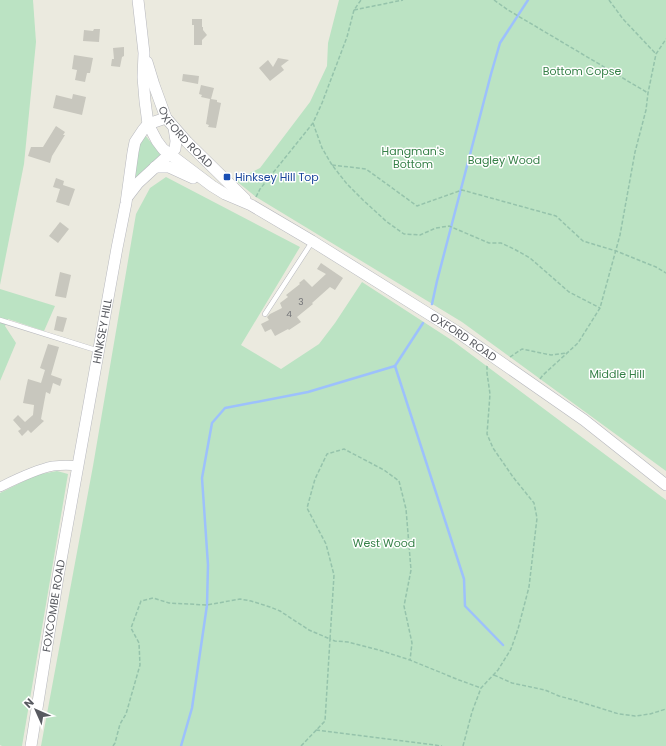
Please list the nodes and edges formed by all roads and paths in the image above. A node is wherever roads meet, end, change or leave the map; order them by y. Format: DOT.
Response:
graph roads {
  1 [pos="138,0"];
  2 [pos="361,0"];
  3 [pos="403,0"];
  4 [pos="494,0"];
  5 [pos="609,0"];
  6 [pos="354,10"];
  7 [pos="666,39"];
  8 [pos="144,53"];
  9 [pos="656,54"];
  10 [pos="648,93"];
  11 [pos="166,118"];
  12 [pos="313,123"];
  13 [pos="148,124"];
  14 [pos="174,128"];
  15 [pos="170,154"];
  16 [pos="332,165"];
  17 [pos="155,167"];
  18 [pos="212,186"];
  19 [pos="127,197"];
  20 [pos="251,205"];
  21 [pos="312,241"];
  22 [pos="616,252"];
  23 [pos="666,273"];
  24 [pos="600,308"];
  25 [pos="265,314"];
  26 [pos="0,320"];
  27 [pos="99,351"];
  28 [pos="567,353"];
  29 [pos="493,357"];
  30 [pos="510,357"];
  31 [pos="540,379"];
  32 [pos="78,466"];
  33 [pos="666,485"];
  34 [pos="0,487"];
  35 [pos="330,639"];
  36 [pos="410,660"];
  37 [pos="494,675"];
  38 [pos="481,688"];
  39 [pos="666,709"];
  40 [pos="316,730"];
  41 [pos="31,746"];
  42 [pos="113,746"];
  43 [pos="301,746"];
  44 [pos="442,746"];
  45 [pos="463,746"];
  1 -- 8 [label="street"];
  2 -- 6 [label="path"];
  3 -- 6 [label="path"];
  4 -- 10 [label="path"];
  5 -- 9 [label="path"];
  6 -- 12 [label="path"];
  7 -- 9 [label="path"];
  8 -- 11 [label="street, OXFORD ROAD"];
  8 -- 13 [label="street, OXFORD ROAD"];
  9 -- 10 [label="path"];
  10 -- 22 [label="path"];
  11 -- 13 [label="street"];
  11 -- 14 [label="street, OXFORD ROAD"];
  12 -- 16 [label="path"];
  12 -- 20 [label="path"];
  13 -- 15 [label="street, OXFORD ROAD"];
  13 -- 19 [label="street, HINKSEY HILL"];
  14 -- 15 [label="street"];
  14 -- 20 [label="street, OXFORD ROAD"];
  15 -- 17 [label="street, HINKSEY HILL"];
  15 -- 18 [label="street, OXFORD ROAD"];
  16 -- 22 [label="path"];
  16 -- 24 [label="path"];
  17 -- 18 [label="street, OXFORD ROAD"];
  17 -- 19 [label="street, HINKSEY HILL"];
  18 -- 20 [label="street, OXFORD ROAD"];
  19 -- 27 [label="street, HINKSEY HILL"];
  20 -- 21 [label="street, OXFORD ROAD"];
  21 -- 25 [label="lane"];
  21 -- 29 [label="street, OXFORD ROAD"];
  22 -- 23 [label="path"];
  22 -- 24 [label="path"];
  24 -- 28 [label="path"];
  26 -- 27 [label="lane"];
  27 -- 32 [label="street, HINKSEY HILL"];
  28 -- 30 [label="path"];
  28 -- 31 [label="path"];
  29 -- 33 [label="street, OXFORD ROAD"];
  29 -- 37 [label="path"];
  32 -- 34 [label="street"];
  32 -- 41 [label="street, FOXCOMBE ROAD"];
  35 -- 36 [label="path"];
  35 -- 36 [label="path"];
  35 -- 40 [label="path"];
  35 -- 42 [label="path"];
  36 -- 38 [label="path"];
  37 -- 38 [label="path"];
  37 -- 39 [label="path"];
  38 -- 45 [label="path"];
  40 -- 43 [label="path"];
  40 -- 44 [label="path"];
}
